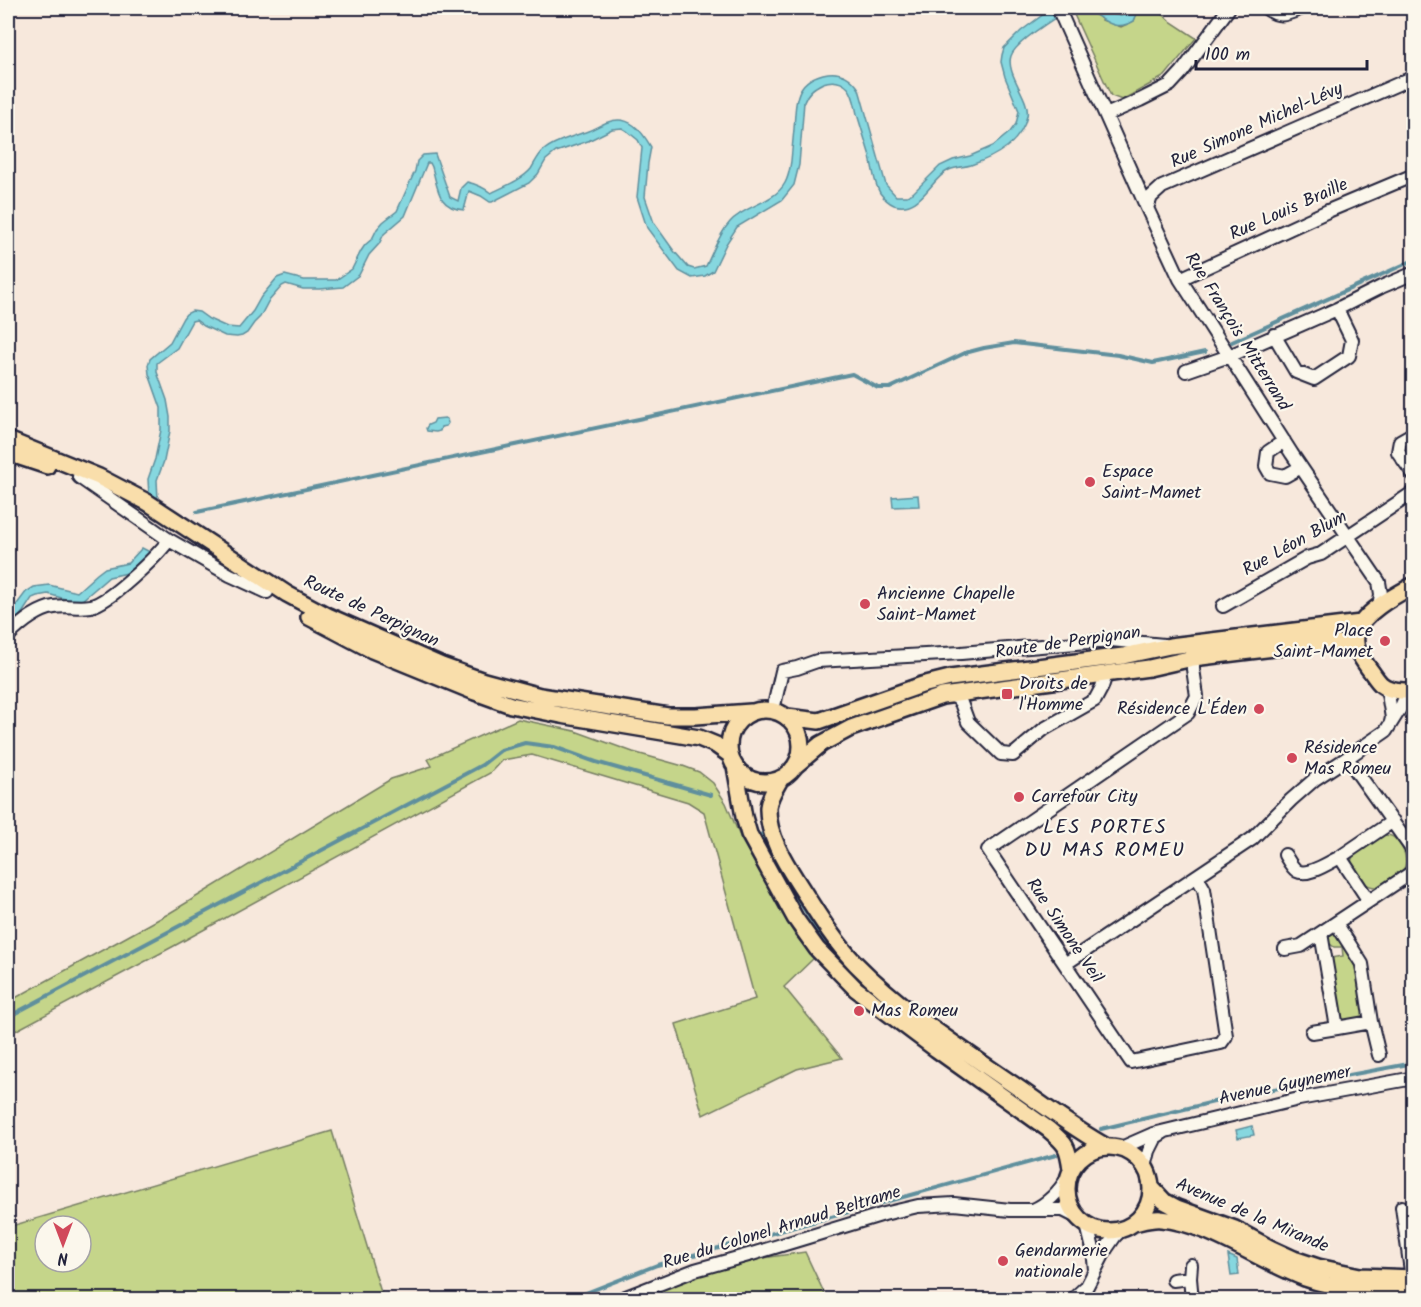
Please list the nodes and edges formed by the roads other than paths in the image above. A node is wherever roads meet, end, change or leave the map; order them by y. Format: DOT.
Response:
graph roads {
  1 [pos="1058,8"];
  2 [pos="1229,8"];
  3 [pos="1266,8"];
  4 [pos="1302,8"];
  5 [pos="1413,77"];
  6 [pos="1106,115"];
  7 [pos="1413,175"];
  8 [pos="1149,203"];
  9 [pos="1413,273"];
  10 [pos="1180,279"];
  11 [pos="1337,309"];
  12 [pos="1274,335"];
  13 [pos="1229,356"];
  14 [pos="1186,371"];
  15 [pos="1413,433"];
  16 [pos="8,440"];
  17 [pos="1284,441"];
  18 [pos="8,453"];
  19 [pos="1301,467"];
  20 [pos="1413,475"];
  21 [pos="80,477"];
  22 [pos="1413,492"];
  23 [pos="1348,537"];
  24 [pos="169,540"];
  25 [pos="1379,582"];
  26 [pos="1409,587"];
  27 [pos="267,591"];
  28 [pos="1223,606"];
  29 [pos="1378,608"];
  30 [pos="1361,623"];
  31 [pos="8,636"];
  32 [pos="1170,646"];
  33 [pos="1357,648"];
  34 [pos="1193,658"];
  35 [pos="1106,674"];
  36 [pos="1387,688"];
  37 [pos="1411,690"];
  38 [pos="950,695"];
  39 [pos="751,712"];
  40 [pos="780,714"];
  41 [pos="1386,731"];
  42 [pos="1347,758"];
  43 [pos="732,761"];
  44 [pos="796,765"];
  45 [pos="781,778"];
  46 [pos="1393,821"];
  47 [pos="1413,852"];
  48 [pos="1285,855"];
  49 [pos="1340,857"];
  50 [pos="1413,871"];
  51 [pos="1197,877"];
  52 [pos="1369,901"];
  53 [pos="1336,923"];
  54 [pos="1321,933"];
  55 [pos="1284,949"];
  56 [pos="1065,964"];
  57 [pos="1371,1022"];
  58 [pos="1337,1028"];
  59 [pos="1312,1032"];
  60 [pos="1378,1055"];
  61 [pos="1413,1078"];
  62 [pos="1165,1131"];
  63 [pos="1114,1148"];
  64 [pos="1145,1167"];
  65 [pos="1070,1173"];
  66 [pos="1151,1187"];
  67 [pos="1402,1207"];
  68 [pos="1031,1210"];
  69 [pos="1082,1221"];
  70 [pos="1129,1226"];
  71 [pos="1191,1265"];
  72 [pos="1095,1271"];
  73 [pos="1190,1278"];
  74 [pos="1173,1280"];
  75 [pos="1413,1283"];
  76 [pos="618,1299"];
  77 [pos="1072,1299"];
  78 [pos="1192,1299"];
  1 -- 6 [label="street, Rue François Mitterrand"];
  2 -- 6 [label="street"];
  3 -- 4 [label="street"];
  5 -- 8 [label="street, Rue Simone Michel-Lévy"];
  6 -- 8 [label="street, Rue François Mitterrand"];
  7 -- 10 [label="street, Rue Louis Braille"];
  8 -- 10 [label="street, Rue François Mitterrand"];
  9 -- 11 [label="street"];
  10 -- 13 [label="street, Rue François Mitterrand"];
  11 -- 12 [label="street"];
  11 -- 12 [label="street"];
  12 -- 13 [label="street"];
  13 -- 14 [label="street"];
  13 -- 17 [label="street, Rue François Mitterrand"];
  15 -- 20 [label="street"];
  16 -- 39 [label="main road, Route de Perpignan"];
  17 -- 19 [label="street, Rue François Mitterrand"];
  17 -- 19 [label="street"];
  18 -- 21 [label="main road, Route de Perpignan"];
  19 -- 23 [label="street, Rue François Mitterrand"];
  21 -- 24 [label="street"];
  21 -- 27 [label="main road, Route de Perpignan"];
  22 -- 23 [label="street, Rue Léon Blum"];
  23 -- 25 [label="street, Rue François Mitterrand"];
  23 -- 28 [label="street, Rue Léon Blum"];
  24 -- 27 [label="street"];
  24 -- 31 [label="street"];
  25 -- 26 [label="street"];
  25 -- 29 [label="street"];
  26 -- 29 [label="main road"];
  27 -- 43 [label="main road, Route de Perpignan"];
  29 -- 30 [label="main road"];
  30 -- 32 [label="main road, Route de Perpignan"];
  30 -- 33 [label="main road"];
  32 -- 40 [label="main road, Route de Perpignan"];
  32 -- 40 [label="street"];
  33 -- 34 [label="main road, Route de Perpignan"];
  33 -- 36 [label="main road"];
  34 -- 35 [label="main road, Route de Perpignan"];
  34 -- 56 [label="street, Rue Simone Veil"];
  35 -- 38 [label="main road, Route de Perpignan"];
  35 -- 38 [label="street"];
  36 -- 37 [label="main road"];
  36 -- 41 [label="street"];
  37 -- 41 [label="street"];
  38 -- 44 [label="main road, Route de Perpignan"];
  39 -- 40 [label="main road"];
  39 -- 43 [label="main road"];
  40 -- 44 [label="main road"];
  41 -- 42 [label="street"];
  42 -- 46 [label="street"];
  42 -- 51 [label="street"];
  43 -- 45 [label="main road"];
  43 -- 65 [label="main road"];
  44 -- 45 [label="main road"];
  45 -- 63 [label="main road"];
  46 -- 47 [label="street"];
  46 -- 49 [label="street"];
  48 -- 49 [label="street"];
  49 -- 52 [label="street"];
  50 -- 52 [label="street"];
  51 -- 56 [label="street"];
  51 -- 56 [label="street, Rue Simone Veil"];
  52 -- 53 [label="street"];
  53 -- 54 [label="street"];
  53 -- 57 [label="street"];
  54 -- 55 [label="street"];
  54 -- 58 [label="street"];
  57 -- 58 [label="street"];
  57 -- 60 [label="street"];
  58 -- 59 [label="street"];
  61 -- 62 [label="street, Avenue Guynemer"];
  62 -- 63 [label="street, Avenue Guynemer"];
  62 -- 64 [label="street"];
  63 -- 64 [label="main road"];
  63 -- 65 [label="main road"];
  64 -- 66 [label="main road"];
  65 -- 68 [label="street"];
  65 -- 69 [label="main road"];
  66 -- 70 [label="main road"];
  66 -- 75 [label="main road, Avenue de la Mirande"];
  67 -- 75 [label="street"];
  68 -- 69 [label="street, Rue du Colonel Arnaud Beltrame"];
  68 -- 76 [label="street, Rue du Colonel Arnaud Beltrame"];
  69 -- 70 [label="main road"];
  69 -- 72 [label="street"];
  70 -- 72 [label="street"];
  70 -- 75 [label="main road, Avenue de la Mirande"];
  71 -- 73 [label="street"];
  72 -- 77 [label="street"];
  73 -- 74 [label="street"];
  73 -- 78 [label="street"];
}
